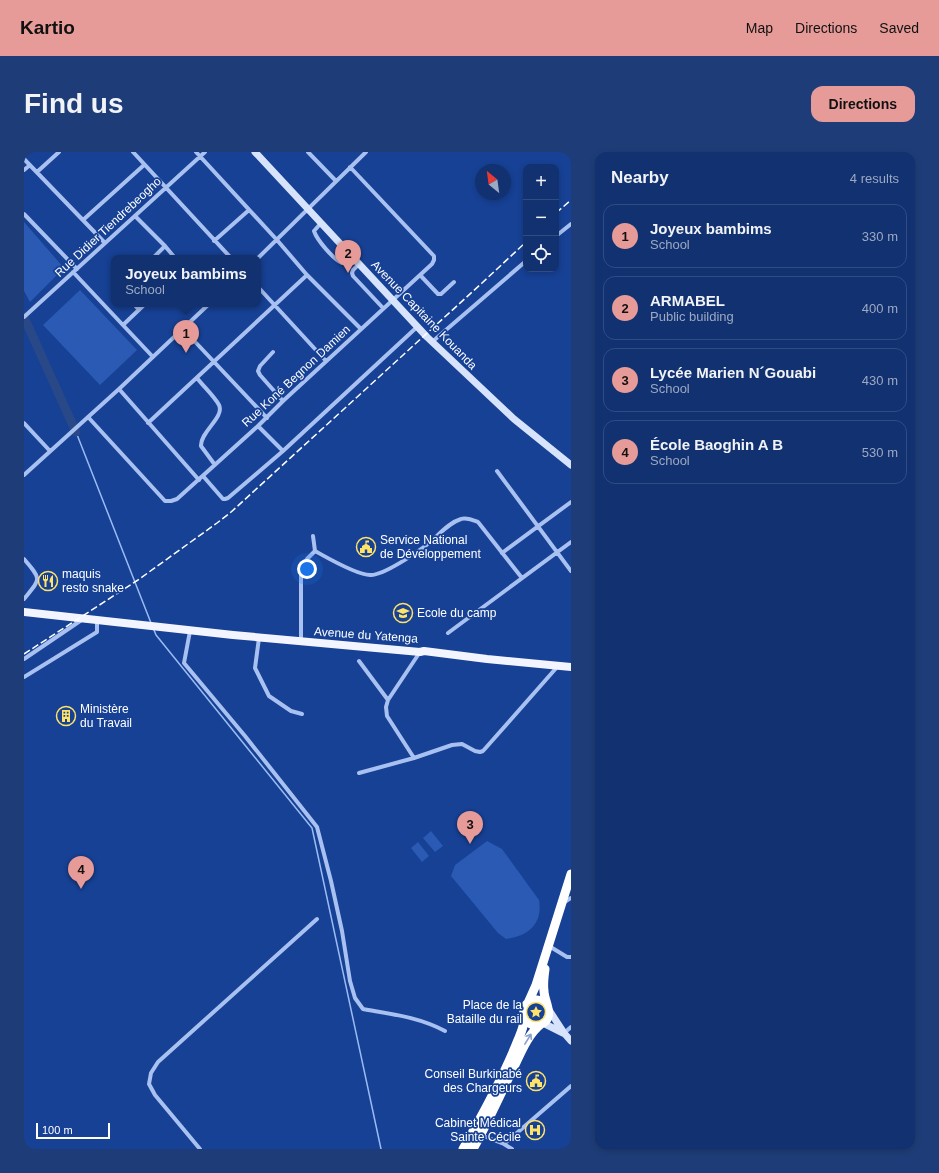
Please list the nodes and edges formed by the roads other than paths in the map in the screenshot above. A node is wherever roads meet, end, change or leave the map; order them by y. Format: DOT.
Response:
graph roads {
  1 [pos="59,152"];
  2 [pos="133,152"];
  3 [pos="196,152"];
  4 [pos="205,152"];
  5 [pos="255,152"];
  6 [pos="308,152"];
  7 [pos="363,153"];
  8 [pos="200,156"];
  9 [pos="24,159"];
  10 [pos="30,164"];
  11 [pos="144,165"];
  12 [pos="350,167"];
  13 [pos="24,170"];
  14 [pos="37,172"];
  15 [pos="336,181"];
  16 [pos="165,188"];
  17 [pos="308,209"];
  18 [pos="249,210"];
  19 [pos="24,214"];
  20 [pos="135,216"];
  21 [pos="83,220"];
  22 [pos="321,223"];
  23 [pos="571,224"];
  24 [pos="559,234"];
  25 [pos="277,240"];
  26 [pos="214,241"];
  27 [pos="105,243"];
  28 [pos="165,246"];
  29 [pos="156,255"];
  30 [pos="172,255"];
  31 [pos="227,255"];
  32 [pos="261,255"];
  33 [pos="352,257"];
  34 [pos="359,264"];
  35 [pos="523,264"];
  36 [pos="75,271"];
  37 [pos="307,275"];
  38 [pos="420,275"];
  39 [pos="454,282"];
  40 [pos="261,290"];
  41 [pos="393,300"];
  42 [pos="274,304"];
  43 [pos="136,307"];
  44 [pos="142,307"];
  45 [pos="206,307"];
  46 [pos="383,308"];
  47 [pos="139,310"];
  48 [pos="24,317"];
  49 [pos="123,325"];
  50 [pos="417,327"];
  51 [pos="183,329"];
  52 [pos="361,329"];
  53 [pos="432,342"];
  54 [pos="273,352"];
  55 [pos="153,357"];
  56 [pos="326,361"];
  57 [pos="214,362"];
  58 [pos="197,378"];
  59 [pos="118,389"];
  60 [pos="283,401"];
  61 [pos="88,417"];
  62 [pos="267,418"];
  63 [pos="24,423"];
  64 [pos="148,423"];
  65 [pos="258,426"];
  66 [pos="50,451"];
  67 [pos="283,451"];
  68 [pos="215,465"];
  69 [pos="571,465"];
  70 [pos="497,471"];
  71 [pos="24,475"];
  72 [pos="201,478"];
  73 [pos="571,502"];
  74 [pos="538,526"];
  75 [pos="313,536"];
  76 [pos="571,542"];
  77 [pos="315,551"];
  78 [pos="557,552"];
  79 [pos="502,553"];
  80 [pos="24,559"];
  81 [pos="571,571"];
  82 [pos="522,578"];
  83 [pos="24,599"];
  84 [pos="24,612"];
  85 [pos="85,618"];
  86 [pos="97,619"];
  87 [pos="190,631"];
  88 [pos="448,633"];
  89 [pos="259,638"];
  90 [pos="301,642"];
  91 [pos="420,652"];
  92 [pos="24,659"];
  93 [pos="359,661"];
  94 [pos="559,666"];
  95 [pos="571,667"];
  96 [pos="25,676"];
  97 [pos="388,700"];
  98 [pos="302,714"];
  99 [pos="414,758"];
  100 [pos="359,773"];
  101 [pos="571,874"];
  102 [pos="571,898"];
  103 [pos="562,905"];
  104 [pos="317,919"];
  105 [pos="548,948"];
  106 [pos="571,957"];
  107 [pos="528,1003"];
  108 [pos="548,1008"];
  109 [pos="524,1014"];
  110 [pos="542,1024"];
  111 [pos="571,1027"];
  112 [pos="445,1031"];
  113 [pos="564,1033"];
  114 [pos="571,1042"];
  115 [pos="571,1086"];
  116 [pos="477,1133"];
  117 [pos="504,1144"];
  118 [pos="200,1149"];
  119 [pos="463,1149"];
  120 [pos="473,1149"];
  121 [pos="512,1149"];
  1 -- 14 [label="street"];
  2 -- 11 [label="street"];
  3 -- 8 [label="street"];
  4 -- 8 [label="street, Rue Didier Tiendrebeogho"];
  5 -- 17 [label="street, Avenue Capitaine Kouanda"];
  6 -- 15 [label="street"];
  7 -- 12 [label="street"];
  8 -- 16 [label="street, Rue Didier Tiendrebeogho"];
  8 -- 18 [label="street"];
  9 -- 10 [label="street"];
  10 -- 13 [label="street"];
  10 -- 14 [label="street"];
  11 -- 16 [label="street"];
  11 -- 21 [label="street"];
  12 -- 15 [label="street"];
  12 -- 38 [label="street, Rue Koné Begnon Damien"];
  14 -- 21 [label="street"];
  15 -- 17 [label="street"];
  16 -- 20 [label="street, Rue Didier Tiendrebeogho"];
  16 -- 26 [label="street"];
  17 -- 22 [label="street, Avenue Capitaine Kouanda"];
  17 -- 25 [label="street"];
  18 -- 25 [label="street"];
  18 -- 26 [label="street"];
  19 -- 36 [label="street"];
  20 -- 27 [label="street, Rue Didier Tiendrebeogho"];
  20 -- 28 [label="street"];
  21 -- 27 [label="street"];
  22 -- 33 [label="street, Avenue Capitaine Kouanda"];
  22 -- 33 [label="street"];
  23 -- 24 [label="street"];
  25 -- 32 [label="street"];
  25 -- 37 [label="street"];
  26 -- 31 [label="street"];
  27 -- 36 [label="street, Rue Didier Tiendrebeogho"];
  28 -- 29 [label="street"];
  28 -- 30 [label="street"];
  33 -- 34 [label="street, Avenue Capitaine Kouanda"];
  34 -- 41 [label="street, Avenue Capitaine Kouanda"];
  34 -- 46 [label="street"];
  35 -- 53 [label="street"];
  36 -- 48 [label="street, Rue Didier Tiendrebeogho"];
  36 -- 49 [label="street"];
  37 -- 42 [label="street"];
  37 -- 52 [label="street"];
  38 -- 39 [label="street"];
  38 -- 41 [label="street, Rue Koné Begnon Damien"];
  40 -- 42 [label="street"];
  41 -- 46 [label="street, Rue Koné Begnon Damien"];
  41 -- 50 [label="street, Avenue Capitaine Kouanda"];
  42 -- 56 [label="street"];
  42 -- 57 [label="street"];
  43 -- 47 [label="street"];
  44 -- 47 [label="street"];
  45 -- 51 [label="street"];
  46 -- 52 [label="street, Rue Koné Begnon Damien"];
  47 -- 49 [label="street"];
  49 -- 55 [label="street"];
  50 -- 53 [label="street, Avenue Capitaine Kouanda"];
  50 -- 67 [label="street"];
  51 -- 55 [label="street"];
  51 -- 57 [label="street"];
  52 -- 56 [label="street, Rue Koné Begnon Damien"];
  53 -- 69 [label="street, Avenue Capitaine Kouanda"];
  54 -- 60 [label="street"];
  55 -- 59 [label="street"];
  56 -- 60 [label="street, Rue Koné Begnon Damien"];
  57 -- 58 [label="street"];
  57 -- 62 [label="street"];
  58 -- 64 [label="street"];
  58 -- 68 [label="street"];
  59 -- 61 [label="street"];
  59 -- 64 [label="street"];
  60 -- 62 [label="street, Rue Koné Begnon Damien"];
  61 -- 66 [label="street"];
  61 -- 72 [label="street, Rue Koné Begnon Damien"];
  62 -- 65 [label="street, Rue Koné Begnon Damien"];
  63 -- 66 [label="street"];
  64 -- 72 [label="street"];
  65 -- 67 [label="street"];
  65 -- 68 [label="street, Rue Koné Begnon Damien"];
  66 -- 71 [label="street"];
  67 -- 72 [label="street"];
  68 -- 72 [label="street, Rue Koné Begnon Damien"];
  70 -- 74 [label="street"];
  73 -- 74 [label="street"];
  74 -- 78 [label="street"];
  74 -- 79 [label="street"];
  75 -- 77 [label="street"];
  76 -- 78 [label="street"];
  77 -- 79 [label="street"];
  77 -- 90 [label="street"];
  78 -- 81 [label="street"];
  78 -- 82 [label="street"];
  79 -- 82 [label="street"];
  80 -- 83 [label="street"];
  82 -- 88 [label="street"];
  84 -- 85 [label="main road, Avenue du Yatenga"];
  85 -- 86 [label="main road, Avenue du Yatenga"];
  85 -- 92 [label="street"];
  86 -- 87 [label="main road, Avenue du Yatenga"];
  86 -- 96 [label="street"];
  87 -- 89 [label="main road, Avenue du Yatenga"];
  87 -- 112 [label="street"];
  89 -- 90 [label="main road, Avenue du Yatenga"];
  89 -- 98 [label="street"];
  90 -- 91 [label="main road, Avenue du Yatenga"];
  91 -- 94 [label="main road, Avenue du Yatenga"];
  91 -- 97 [label="street"];
  93 -- 97 [label="street"];
  94 -- 95 [label="main road, Avenue du Yatenga"];
  94 -- 99 [label="street"];
  97 -- 99 [label="street"];
  99 -- 100 [label="street"];
  101 -- 103 [label="highway"];
  102 -- 103 [label="street"];
  103 -- 105 [label="highway"];
  104 -- 118 [label="street"];
  105 -- 106 [label="street"];
  105 -- 107 [label="highway"];
  105 -- 108 [label="highway"];
  107 -- 108 [label="highway"];
  107 -- 109 [label="highway"];
  108 -- 110 [label="highway"];
  108 -- 113 [label="street"];
  109 -- 110 [label="highway"];
  109 -- 116 [label="highway"];
  110 -- 113 [label="street"];
  116 -- 110 [label="highway, one-way"];
  111 -- 113 [label="street"];
  113 -- 114 [label="street"];
  115 -- 117 [label="street"];
  116 -- 117 [label="street"];
  116 -- 119 [label="highway"];
  116 -- 120 [label="highway"];
  117 -- 121 [label="street"];
}
